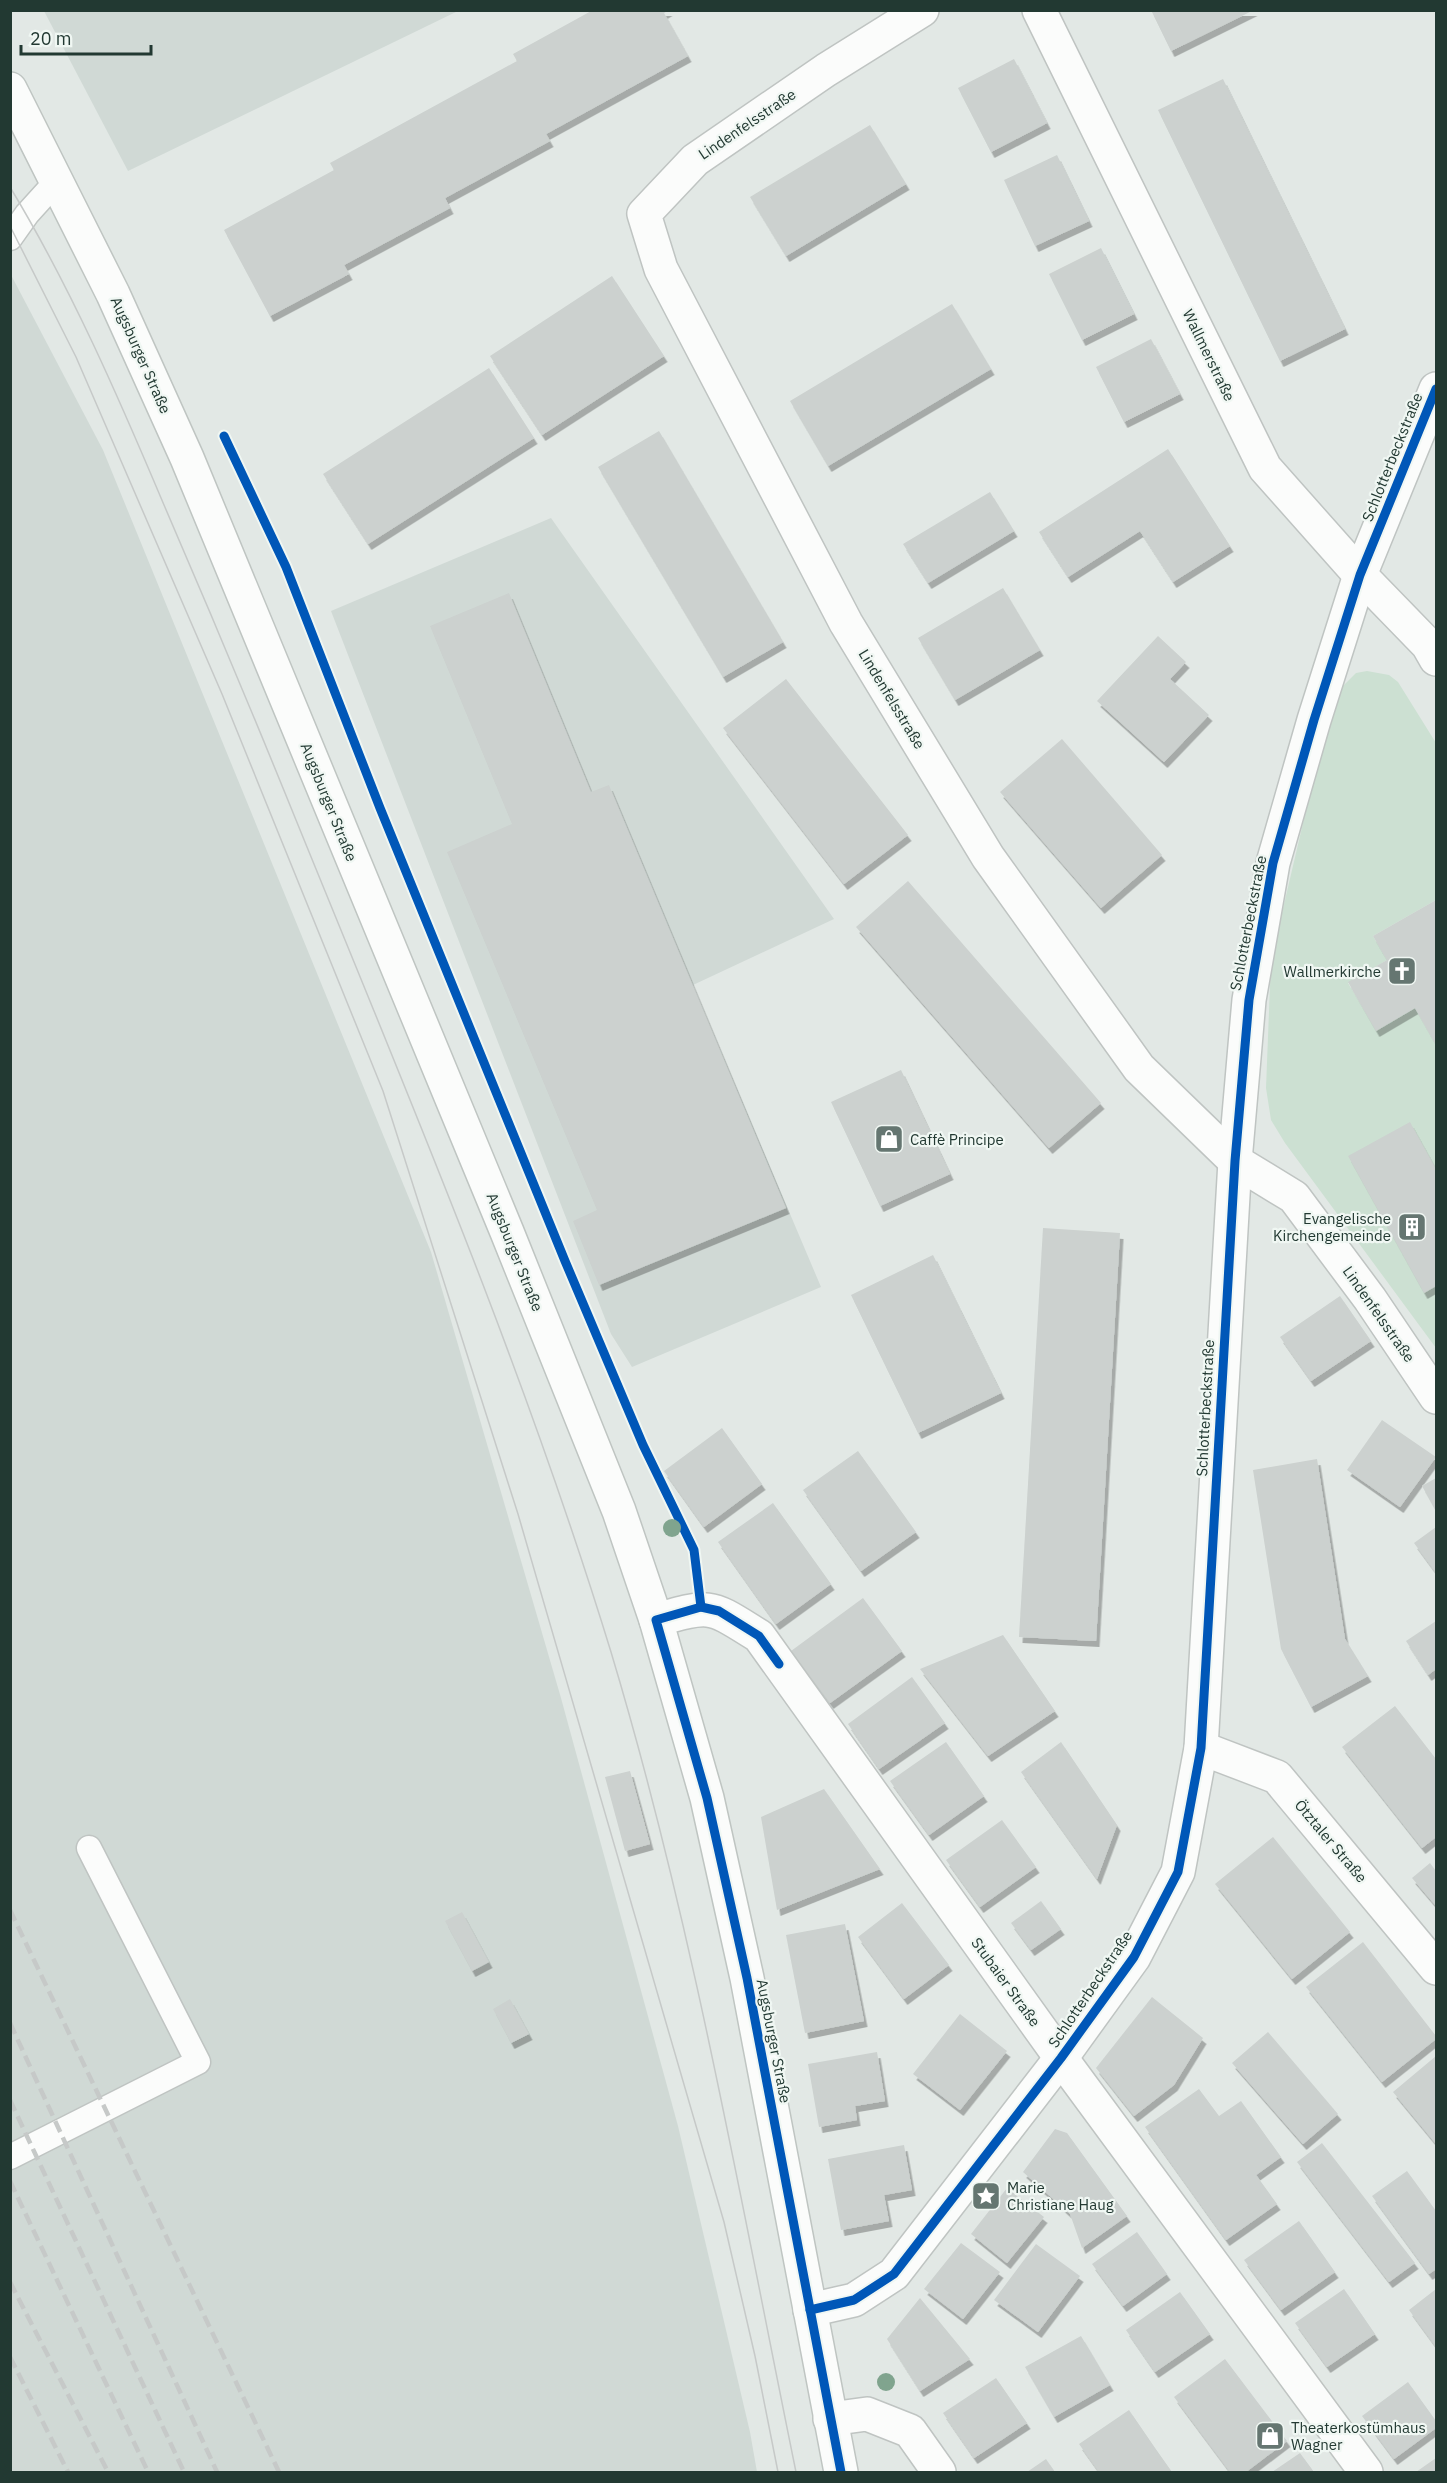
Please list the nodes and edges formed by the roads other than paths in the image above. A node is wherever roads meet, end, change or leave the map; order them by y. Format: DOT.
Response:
graph roads {
  1 [pos="922,10"];
  2 [pos="1039,10"];
  3 [pos="10,89"];
  4 [pos="56,182"];
  5 [pos="10,238"];
  6 [pos="1437,389"];
  7 [pos="1360,575"];
  8 [pos="1437,658"];
  9 [pos="1235,1161"];
  10 [pos="1437,1397"];
  11 [pos="656,1620"];
  12 [pos="1201,1748"];
  13 [pos="89,1848"];
  14 [pos="1437,1968"];
  15 [pos="1061,2058"];
  16 [pos="10,2157"];
  17 [pos="810,2310"];
  18 [pos="830,2419"];
  19 [pos="841,2472"];
  20 [pos="939,2472"];
  21 [pos="1366,2472"];
  1 -- 9 [label="street, Lindenfelsstraße"];
  2 -- 7 [label="street, Wallmerstraße"];
  3 -- 4 [label="street, Augsburger Straße"];
  4 -- 5 [label="lane"];
  4 -- 11 [label="street, Augsburger Straße"];
  6 -- 7 [label="street, Schlotterbeckstraße"];
  7 -- 8 [label="street, Wallmerstraße"];
  7 -- 9 [label="street, Schlotterbeckstraße"];
  9 -- 10 [label="street, Lindenfelsstraße"];
  9 -- 12 [label="street, Schlotterbeckstraße"];
  11 -- 15 [label="street, Stubaier Straße"];
  11 -- 17 [label="street, Augsburger Straße"];
  12 -- 14 [label="street, Ötztaler Straße"];
  12 -- 15 [label="street, Schlotterbeckstraße"];
  13 -- 16 [label="lane"];
  15 -- 17 [label="street, Schlotterbeckstraße"];
  15 -- 21 [label="street, Stubaier Straße"];
  17 -- 18 [label="street, Augsburger Straße"];
  18 -- 19 [label="street, Augsburger Straße"];
  18 -- 20 [label="street"];
}
